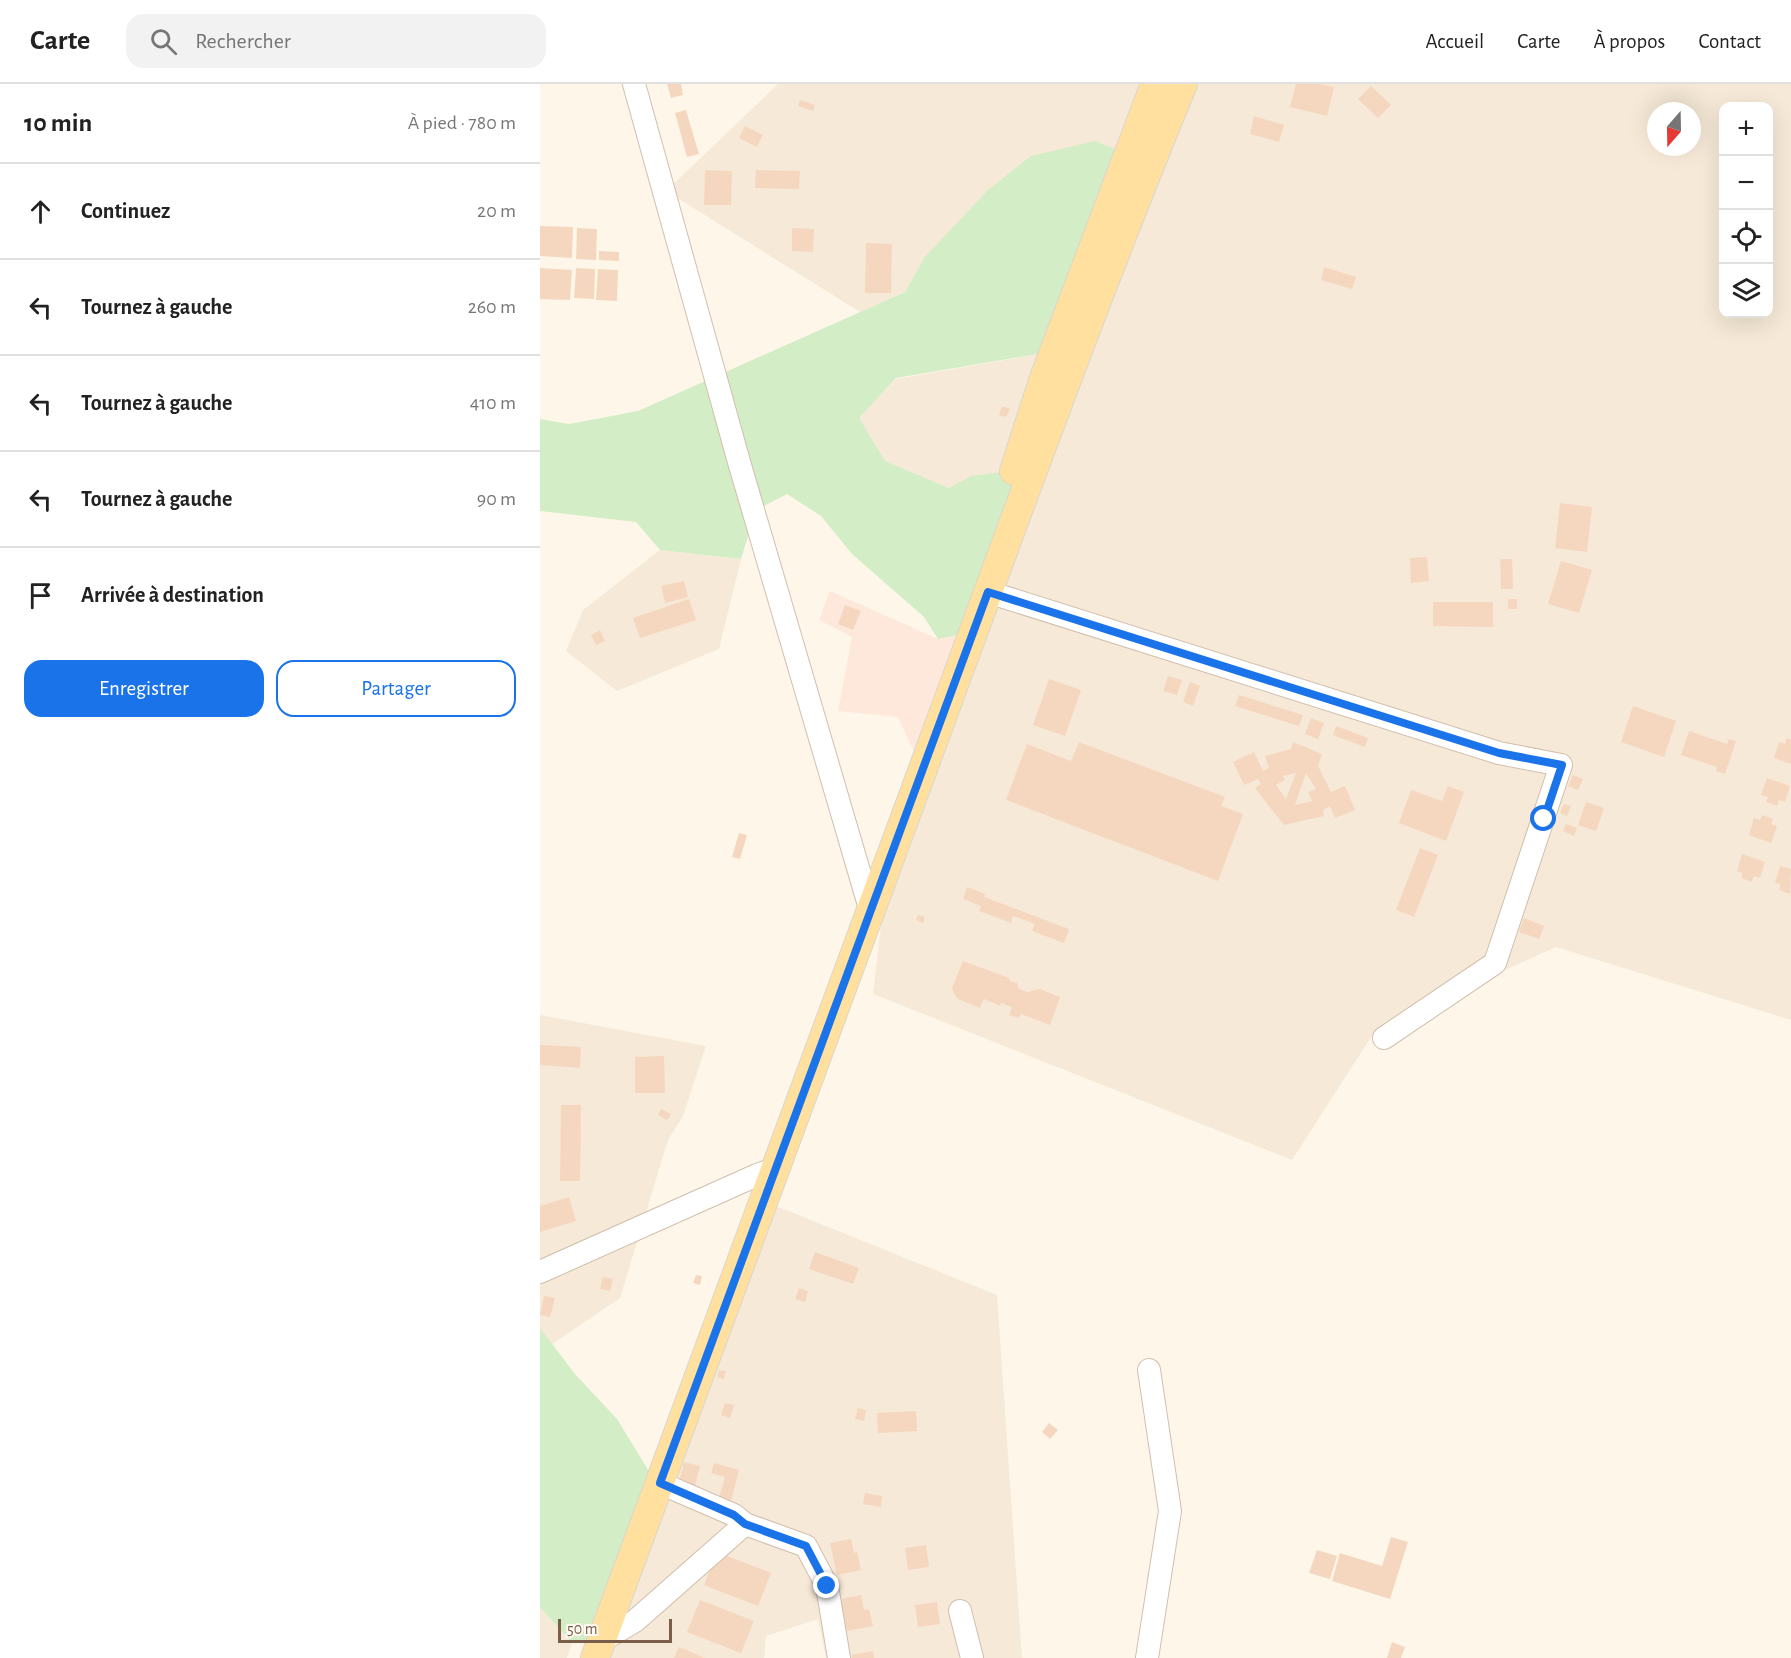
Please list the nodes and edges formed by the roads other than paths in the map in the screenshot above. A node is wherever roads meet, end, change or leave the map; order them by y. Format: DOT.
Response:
graph roads {
  1 [pos="633,84"];
  2 [pos="1155,84"];
  3 [pos="1183,84"];
  4 [pos="988,592"];
  5 [pos="868,901"];
  6 [pos="1384,1038"];
  7 [pos="767,1172"];
  8 [pos="540,1272"];
  9 [pos="1149,1370"];
  10 [pos="660,1483"];
  11 [pos="745,1524"];
  12 [pos="960,1611"];
  13 [pos="598,1649"];
  14 [pos="576,1658"];
  15 [pos="839,1658"];
  16 [pos="972,1658"];
  17 [pos="1147,1658"];
  1 -- 5 [label="street"];
  2 -- 5 [label="main road"];
  3 -- 4 [label="main road"];
  4 -- 5 [label="main road"];
  4 -- 6 [label="street"];
  5 -- 7 [label="main road"];
  7 -- 8 [label="street"];
  7 -- 10 [label="main road"];
  7 -- 14 [label="main road"];
  9 -- 17 [label="street"];
  10 -- 11 [label="street"];
  10 -- 13 [label="main road"];
  11 -- 13 [label="street"];
  11 -- 15 [label="street"];
  12 -- 16 [label="street"];
}
